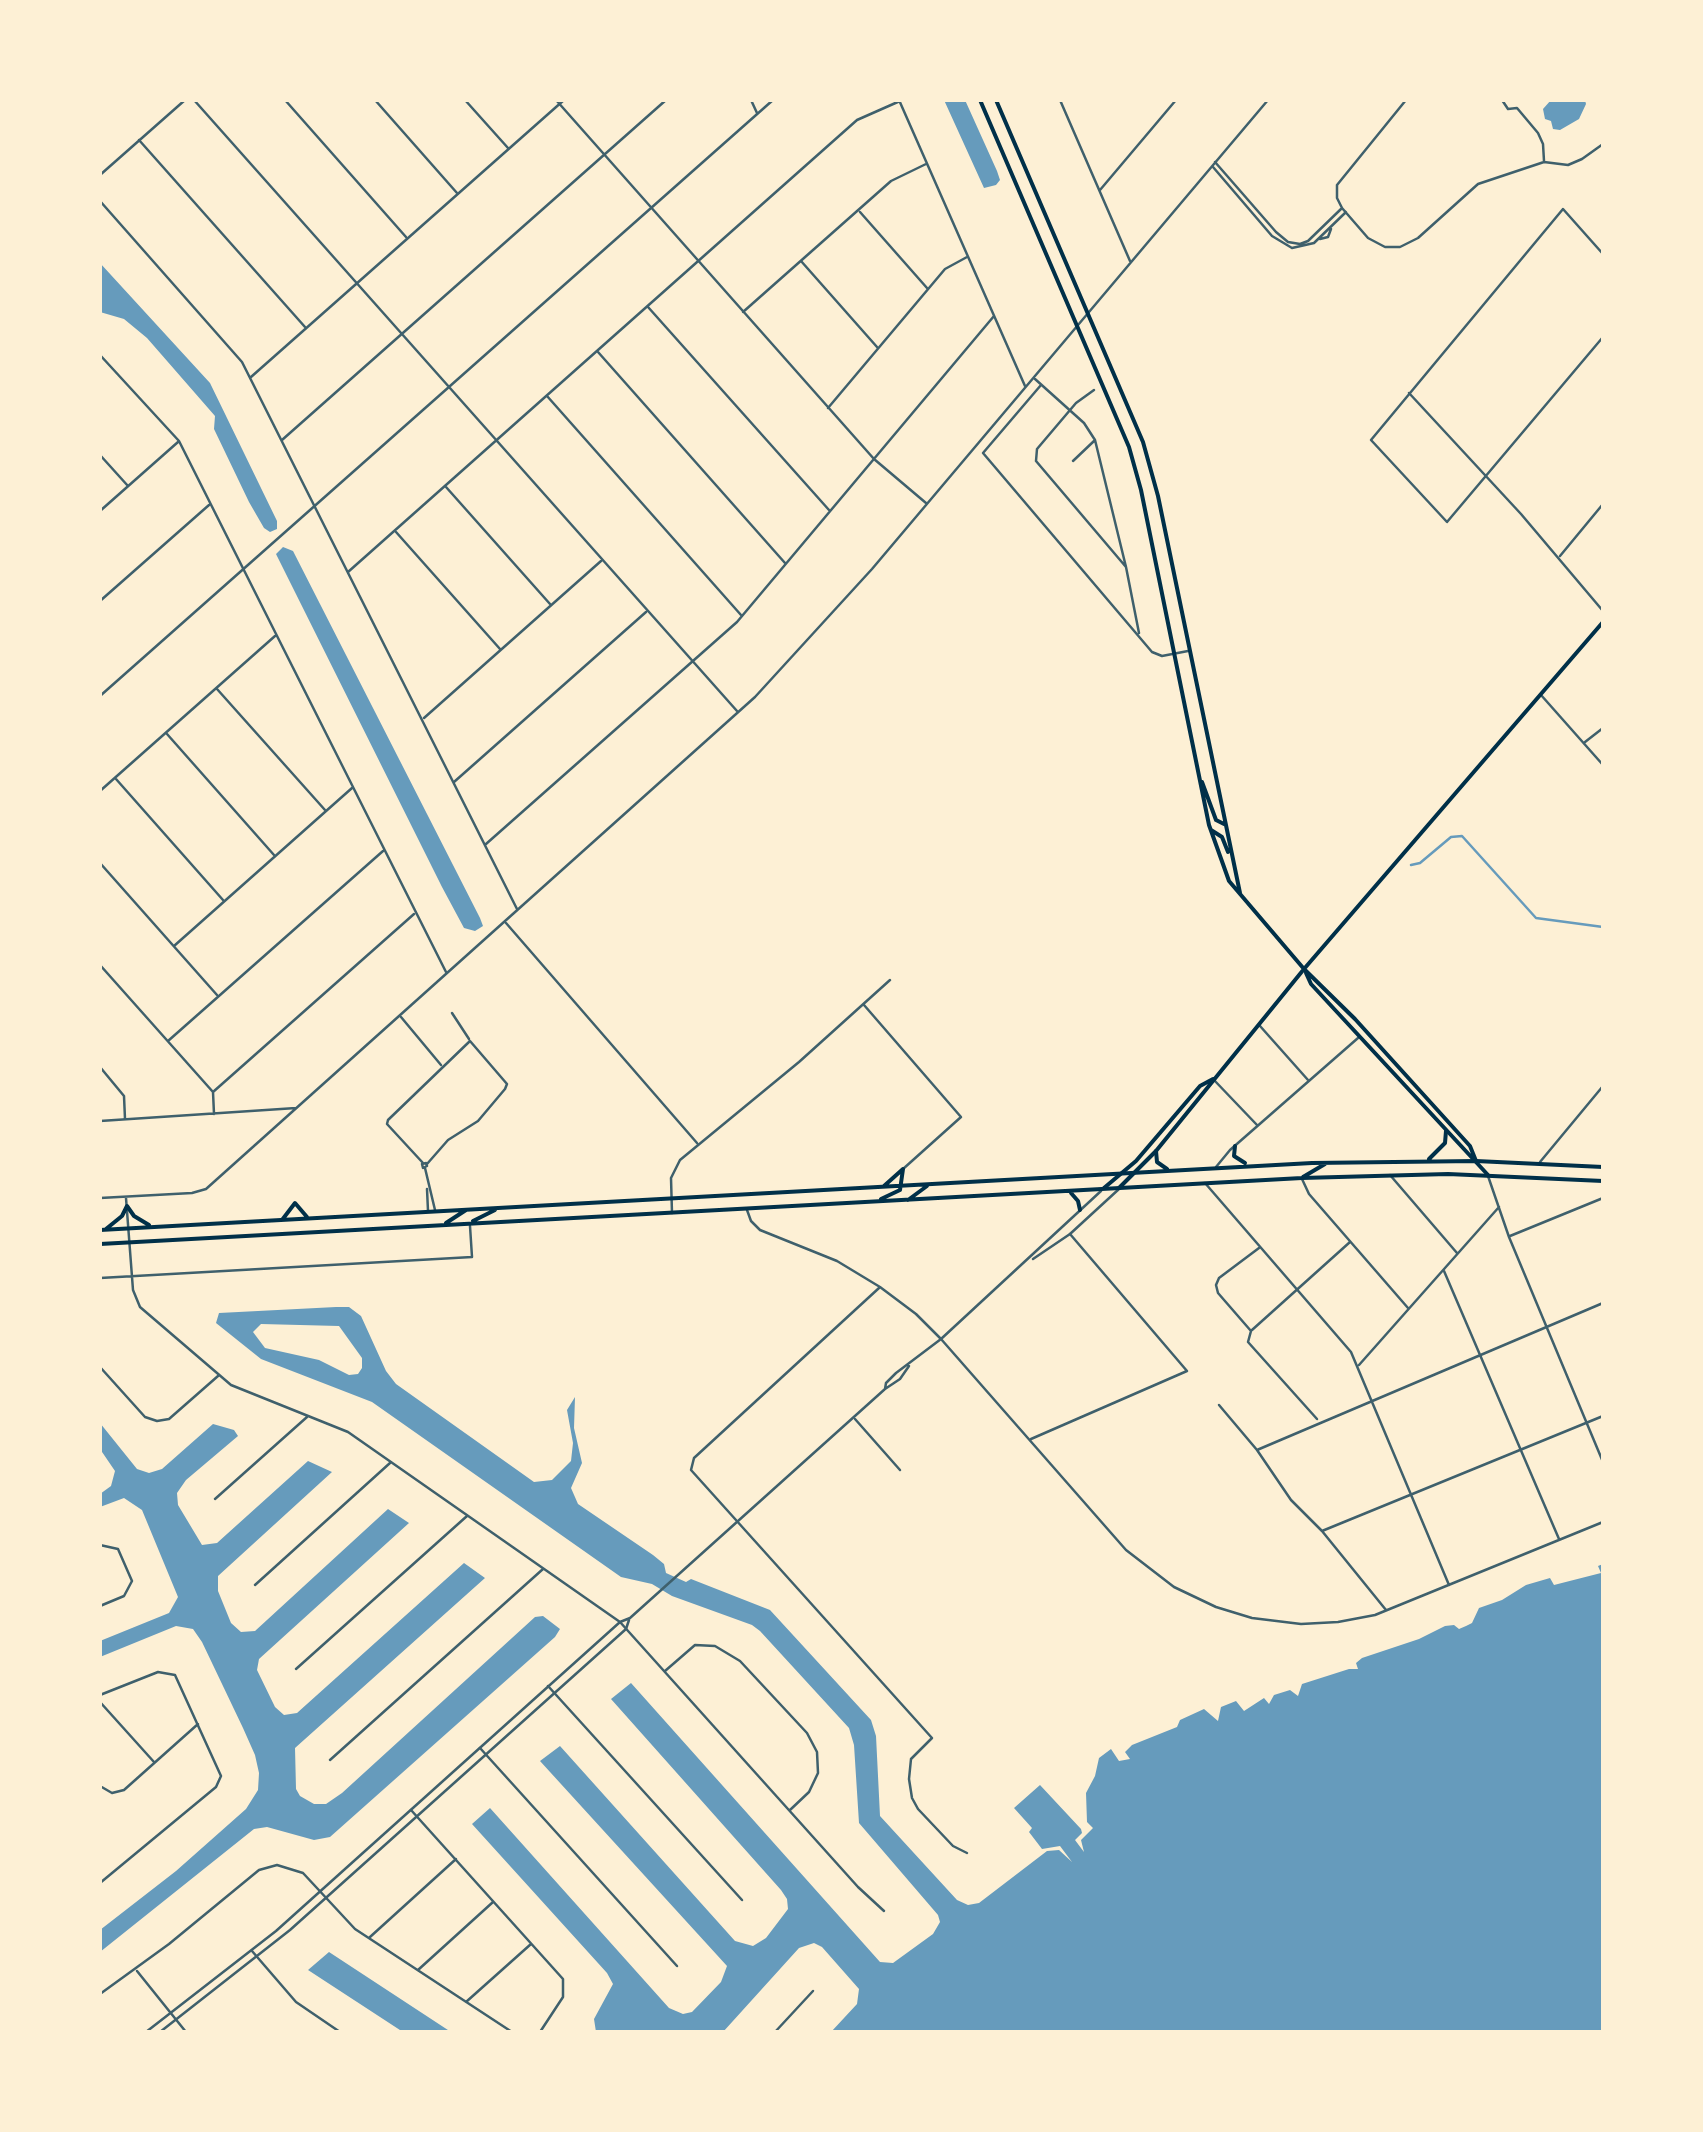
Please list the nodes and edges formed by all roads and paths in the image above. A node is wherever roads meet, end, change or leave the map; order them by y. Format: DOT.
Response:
graph roads {
  1 [pos="184,100"];
  2 [pos="194,100"];
  3 [pos="284,100"];
  4 [pos="375,100"];
  5 [pos="466,100"];
  6 [pos="564,100"];
  7 [pos="666,100"];
  8 [pos="751,100"];
  9 [pos="773,100"];
  10 [pos="899,100"];
  11 [pos="980,100"];
  12 [pos="996,100"];
  13 [pos="1072,100"];
  14 [pos="1164,100"];
  15 [pos="1176,100"];
  16 [pos="1268,100"];
  17 [pos="1406,100"];
  18 [pos="1501,100"];
  19 [pos="558,102"];
  20 [pos="1060,102"];
  21 [pos="1521,102"];
  22 [pos="1171,106"];
  23 [pos="1517,108"];
  24 [pos="758,114"];
  25 [pos="139,140"];
  26 [pos="1603,144"];
  27 [pos="509,149"];
  28 [pos="604,155"];
  29 [pos="1544,162"];
  30 [pos="927,164"];
  31 [pos="1213,164"];
  32 [pos="100,175"];
  33 [pos="1100,191"];
  34 [pos="458,194"];
  35 [pos="100,201"];
  36 [pos="651,208"];
  37 [pos="858,210"];
  38 [pos="1344,210"];
  39 [pos="1333,223"];
  40 [pos="408,238"];
  41 [pos="1296,246"];
  42 [pos="1603,254"];
  43 [pos="968,256"];
  44 [pos="698,261"];
  45 [pos="801,261"];
  46 [pos="1131,262"];
  47 [pos="357,284"];
  48 [pos="928,289"];
  49 [pos="648,306"];
  50 [pos="743,312"];
  51 [pos="1089,312"];
  52 [pos="994,316"];
  53 [pos="1078,324"];
  54 [pos="306,328"];
  55 [pos="402,334"];
  56 [pos="1603,338"];
  57 [pos="878,348"];
  58 [pos="597,351"];
  59 [pos="100,355"];
  60 [pos="250,378"];
  61 [pos="1034,378"];
  62 [pos="1040,385"];
  63 [pos="449,387"];
  64 [pos="1026,387"];
  65 [pos="1094,390"];
  66 [pos="1408,392"];
  67 [pos="546,396"];
  68 [pos="828,408"];
  69 [pos="1069,410"];
  70 [pos="282,440"];
  71 [pos="496,440"];
  72 [pos="1095,440"];
  73 [pos="179,441"];
  74 [pos="100,454"];
  75 [pos="874,459"];
  76 [pos="1074,461"];
  77 [pos="1486,476"];
  78 [pos="128,486"];
  79 [pos="445,486"];
  80 [pos="210,504"];
  81 [pos="927,504"];
  82 [pos="1603,504"];
  83 [pos="315,506"];
  84 [pos="100,511"];
  85 [pos="830,512"];
  86 [pos="394,530"];
  87 [pos="1559,557"];
  88 [pos="602,560"];
  89 [pos="786,564"];
  90 [pos="1126,567"];
  91 [pos="243,569"];
  92 [pos="348,572"];
  93 [pos="100,601"];
  94 [pos="551,605"];
  95 [pos="647,611"];
  96 [pos="1603,611"];
  97 [pos="742,616"];
  98 [pos="1603,622"];
  99 [pos="1140,634"];
  100 [pos="276,635"];
  101 [pos="501,650"];
  102 [pos="1188,651"];
  103 [pos="1173,654"];
  104 [pos="692,662"];
  105 [pos="216,688"];
  106 [pos="1541,695"];
  107 [pos="100,696"];
  108 [pos="738,712"];
  109 [pos="1202,716"];
  110 [pos="422,720"];
  111 [pos="1187,720"];
  112 [pos="1603,728"];
  113 [pos="166,733"];
  114 [pos="1584,743"];
  115 [pos="1603,765"];
  116 [pos="115,778"];
  117 [pos="1199,778"];
  118 [pos="454,782"];
  119 [pos="353,787"];
  120 [pos="100,791"];
  121 [pos="326,811"];
  122 [pos="1225,824"];
  123 [pos="1211,830"];
  124 [pos="485,845"];
  125 [pos="384,850"];
  126 [pos="275,856"];
  127 [pos="1231,856"];
  128 [pos="100,863"];
  129 [pos="1240,892"];
  130 [pos="224,901"];
  131 [pos="517,910"];
  132 [pos="416,912"];
  133 [pos="504,921"];
  134 [pos="174,946"];
  135 [pos="100,965"];
  136 [pos="1304,969"];
  137 [pos="446,973"];
  138 [pos="890,980"];
  139 [pos="218,996"];
  140 [pos="863,1004"];
  141 [pos="452,1013"];
  142 [pos="400,1015"];
  143 [pos="1258,1024"];
  144 [pos="1359,1037"];
  145 [pos="470,1041"];
  146 [pos="168,1042"];
  147 [pos="442,1066"];
  148 [pos="100,1067"];
  149 [pos="1213,1079"];
  150 [pos="1310,1081"];
  151 [pos="1603,1086"];
  152 [pos="1419,1090"];
  153 [pos="213,1092"];
  154 [pos="1412,1096"];
  155 [pos="297,1108"];
  156 [pos="214,1115"];
  157 [pos="126,1120"];
  158 [pos="100,1122"];
  159 [pos="1258,1126"];
  160 [pos="1446,1131"];
  161 [pos="698,1144"];
  162 [pos="1235,1146"];
  163 [pos="1156,1152"];
  164 [pos="1427,1160"];
  165 [pos="1476,1161"];
  166 [pos="1329,1162"];
  167 [pos="1539,1163"];
  168 [pos="425,1165"];
  169 [pos="1249,1166"];
  170 [pos="1603,1166"];
  171 [pos="1215,1167"];
  172 [pos="902,1168"];
  173 [pos="1171,1171"];
  174 [pos="1138,1172"];
  175 [pos="1124,1173"];
  176 [pos="1390,1174"];
  177 [pos="1488,1175"];
  178 [pos="1302,1178"];
  179 [pos="1603,1181"];
  180 [pos="1205,1183"];
  181 [pos="931,1184"];
  182 [pos="901,1185"];
  183 [pos="883,1186"];
  184 [pos="1119,1189"];
  185 [pos="1102,1190"];
  186 [pos="1066,1192"];
  187 [pos="126,1196"];
  188 [pos="100,1198"];
  189 [pos="671,1198"];
  190 [pos="1603,1198"];
  191 [pos="908,1200"];
  192 [pos="877,1202"];
  193 [pos="127,1206"];
  194 [pos="1500,1206"];
  195 [pos="500,1208"];
  196 [pos="746,1209"];
  197 [pos="466,1210"];
  198 [pos="1080,1210"];
  199 [pos="432,1212"];
  200 [pos="672,1213"];
  201 [pos="309,1218"];
  202 [pos="282,1220"];
  203 [pos="470,1224"];
  204 [pos="442,1226"];
  205 [pos="153,1227"];
  206 [pos="128,1228"];
  207 [pos="102,1230"];
  208 [pos="1070,1234"];
  209 [pos="1509,1237"];
  210 [pos="1351,1241"];
  211 [pos="129,1243"];
  212 [pos="100,1244"];
  213 [pos="1260,1247"];
  214 [pos="1458,1254"];
  215 [pos="1027,1262"];
  216 [pos="1444,1270"];
  217 [pos="132,1276"];
  218 [pos="100,1278"];
  219 [pos="880,1287"];
  220 [pos="1297,1289"];
  221 [pos="1603,1303"];
  222 [pos="1409,1309"];
  223 [pos="1546,1326"];
  224 [pos="1250,1331"];
  225 [pos="941,1339"];
  226 [pos="1482,1354"];
  227 [pos="1358,1366"];
  228 [pos="100,1367"];
  229 [pos="219,1375"];
  230 [pos="1371,1400"];
  231 [pos="1219,1405"];
  232 [pos="308,1416"];
  233 [pos="1603,1416"];
  234 [pos="854,1418"];
  235 [pos="1319,1422"];
  236 [pos="1586,1422"];
  237 [pos="1029,1439"];
  238 [pos="1257,1450"];
  239 [pos="1522,1450"];
  240 [pos="392,1462"];
  241 [pos="1603,1462"];
  242 [pos="900,1470"];
  243 [pos="1411,1496"];
  244 [pos="215,1499"];
  245 [pos="468,1515"];
  246 [pos="1603,1522"];
  247 [pos="736,1524"];
  248 [pos="1322,1531"];
  249 [pos="1560,1540"];
  250 [pos="100,1545"];
  251 [pos="544,1568"];
  252 [pos="255,1585"];
  253 [pos="1449,1587"];
  254 [pos="100,1606"];
  255 [pos="1387,1611"];
  256 [pos="630,1618"];
  257 [pos="620,1622"];
  258 [pos="626,1628"];
  259 [pos="296,1669"];
  260 [pos="664,1672"];
  261 [pos="548,1686"];
  262 [pos="554,1693"];
  263 [pos="100,1695"];
  264 [pos="100,1702"];
  265 [pos="199,1723"];
  266 [pos="480,1748"];
  267 [pos="485,1755"];
  268 [pos="330,1760"];
  269 [pos="155,1763"];
  270 [pos="100,1786"];
  271 [pos="411,1810"];
  272 [pos="789,1811"];
  273 [pos="417,1816"];
  274 [pos="968,1854"];
  275 [pos="456,1859"];
  276 [pos="100,1872"];
  277 [pos="106,1879"];
  278 [pos="100,1883"];
  279 [pos="320,1892"];
  280 [pos="326,1898"];
  281 [pos="742,1900"];
  282 [pos="494,1901"];
  283 [pos="884,1912"];
  284 [pos="369,1938"];
  285 [pos="532,1943"];
  286 [pos="252,1951"];
  287 [pos="258,1958"];
  288 [pos="677,1966"];
  289 [pos="136,1969"];
  290 [pos="418,1970"];
  291 [pos="813,1992"];
  292 [pos="100,1994"];
  293 [pos="466,2002"];
  294 [pos="171,2014"];
  295 [pos="176,2020"];
  296 [pos="146,2032"];
  297 [pos="160,2032"];
  298 [pos="186,2032"];
  299 [pos="340,2032"];
  300 [pos="512,2032"];
  301 [pos="540,2032"];
  302 [pos="776,2032"];
  1 -- 25 [label="street"];
  2 -- 47 [label="street"];
  3 -- 40 [label="street"];
  4 -- 34 [label="street"];
  5 -- 27 [label="street"];
  6 -- 19 [label="street"];
  7 -- 28 [label="street"];
  8 -- 24 [label="street"];
  9 -- 24 [label="street"];
  10 -- 30 [label="street"];
  10 -- 44 [label="street"];
  11 -- 53 [label="main road"];
  12 -- 51 [label="main road"];
  13 -- 20 [label="street"];
  14 -- 22 [label="street"];
  15 -- 22 [label="street"];
  16 -- 31 [label="street"];
  17 -- 38 [label="street"];
  18 -- 23 [label="street"];
  19 -- 27 [label="street"];
  19 -- 28 [label="street"];
  20 -- 33 [label="street"];
  21 -- 23 [label="street"];
  22 -- 33 [label="street"];
  23 -- 29 [label="street"];
  24 -- 36 [label="street"];
  25 -- 32 [label="street"];
  25 -- 54 [label="street"];
  26 -- 29 [label="street"];
  27 -- 34 [label="street"];
  28 -- 36 [label="street"];
  28 -- 55 [label="street"];
  29 -- 38 [label="street"];
  30 -- 37 [label="street"];
  30 -- 43 [label="street"];
  31 -- 41 [label="street"];
  31 -- 46 [label="street"];
  33 -- 46 [label="street"];
  34 -- 40 [label="street"];
  35 -- 60 [label="street"];
  36 -- 44 [label="street"];
  36 -- 63 [label="street"];
  37 -- 45 [label="street"];
  37 -- 48 [label="street"];
  38 -- 39 [label="street"];
  39 -- 41 [label="street"];
  39 -- 41 [label="street"];
  40 -- 47 [label="street"];
  42 -- 66 [label="street"];
  43 -- 48 [label="street"];
  43 -- 52 [label="street"];
  44 -- 49 [label="street"];
  44 -- 50 [label="street"];
  45 -- 50 [label="street"];
  45 -- 57 [label="street"];
  46 -- 51 [label="street"];
  47 -- 54 [label="street"];
  47 -- 55 [label="street"];
  48 -- 57 [label="street"];
  49 -- 58 [label="street"];
  49 -- 85 [label="street"];
  50 -- 68 [label="street"];
  51 -- 53 [label="street"];
  51 -- 102 [label="main road"];
  52 -- 64 [label="street"];
  52 -- 75 [label="street"];
  53 -- 61 [label="street"];
  53 -- 103 [label="main road"];
  54 -- 60 [label="street"];
  55 -- 63 [label="street"];
  55 -- 70 [label="street"];
  56 -- 77 [label="street"];
  57 -- 68 [label="street"];
  58 -- 67 [label="street"];
  58 -- 89 [label="street"];
  59 -- 73 [label="street"];
  60 -- 70 [label="street"];
  61 -- 62 [label="street"];
  61 -- 64 [label="street"];
  62 -- 69 [label="street"];
  62 -- 99 [label="street"];
  63 -- 71 [label="street"];
  63 -- 83 [label="street"];
  64 -- 81 [label="street"];
  65 -- 69 [label="street"];
  66 -- 77 [label="street"];
  66 -- 77 [label="street"];
  67 -- 71 [label="street"];
  67 -- 97 [label="street"];
  68 -- 75 [label="street"];
  69 -- 72 [label="street"];
  69 -- 90 [label="street"];
  70 -- 83 [label="street"];
  71 -- 79 [label="street"];
  71 -- 88 [label="street"];
  72 -- 76 [label="street"];
  72 -- 90 [label="street"];
  73 -- 78 [label="street"];
  73 -- 80 [label="street"];
  74 -- 78 [label="street"];
  75 -- 81 [label="street"];
  75 -- 85 [label="street"];
  77 -- 87 [label="street"];
  78 -- 84 [label="street"];
  79 -- 86 [label="street"];
  79 -- 94 [label="street"];
  80 -- 91 [label="street"];
  80 -- 93 [label="street"];
  81 -- 108 [label="street"];
  82 -- 87 [label="street"];
  83 -- 91 [label="street"];
  83 -- 92 [label="street"];
  85 -- 89 [label="street"];
  86 -- 92 [label="street"];
  86 -- 101 [label="street"];
  87 -- 96 [label="street"];
  88 -- 94 [label="street"];
  88 -- 95 [label="street"];
  89 -- 97 [label="street"];
  90 -- 99 [label="street"];
  91 -- 100 [label="street"];
  91 -- 107 [label="street"];
  92 -- 110 [label="street"];
  94 -- 101 [label="street"];
  95 -- 104 [label="street"];
  95 -- 118 [label="street"];
  97 -- 104 [label="street"];
  98 -- 106 [label="main road"];
  99 -- 103 [label="street"];
  100 -- 105 [label="street"];
  100 -- 119 [label="street"];
  101 -- 110 [label="street"];
  102 -- 103 [label="street"];
  102 -- 109 [label="main road"];
  103 -- 111 [label="main road"];
  104 -- 108 [label="street"];
  104 -- 124 [label="street"];
  105 -- 113 [label="street"];
  105 -- 121 [label="street"];
  106 -- 114 [label="street"];
  106 -- 136 [label="main road"];
  108 -- 131 [label="street"];
  109 -- 111 [label="main road"];
  109 -- 122 [label="main road"];
  110 -- 118 [label="street"];
  111 -- 117 [label="main road"];
  112 -- 114 [label="street"];
  113 -- 116 [label="street"];
  113 -- 126 [label="street"];
  114 -- 115 [label="street"];
  116 -- 120 [label="street"];
  116 -- 130 [label="street"];
  117 -- 122 [label="main road"];
  117 -- 123 [label="main road"];
  118 -- 124 [label="street"];
  119 -- 121 [label="street"];
  119 -- 125 [label="street"];
  121 -- 126 [label="street"];
  122 -- 127 [label="main road"];
  123 -- 127 [label="main road"];
  123 -- 129 [label="main road"];
  124 -- 131 [label="street"];
  125 -- 132 [label="street"];
  125 -- 139 [label="street"];
  126 -- 130 [label="street"];
  127 -- 129 [label="main road"];
  128 -- 134 [label="street"];
  129 -- 136 [label="main road"];
  130 -- 134 [label="street"];
  131 -- 133 [label="street"];
  132 -- 137 [label="street"];
  132 -- 153 [label="street"];
  133 -- 137 [label="street"];
  133 -- 161 [label="street"];
  134 -- 139 [label="street"];
  135 -- 146 [label="street"];
  136 -- 143 [label="main road"];
  136 -- 144 [label="main road"];
  136 -- 152 [label="main road"];
  137 -- 142 [label="street"];
  138 -- 140 [label="street"];
  139 -- 146 [label="street"];
  140 -- 161 [label="street"];
  140 -- 172 [label="street"];
  141 -- 145 [label="street"];
  142 -- 147 [label="street"];
  142 -- 155 [label="street"];
  143 -- 149 [label="main road"];
  143 -- 150 [label="street"];
  144 -- 150 [label="street"];
  144 -- 154 [label="main road"];
  145 -- 147 [label="street"];
  145 -- 168 [label="street"];
  146 -- 153 [label="street"];
  147 -- 168 [label="street"];
  148 -- 157 [label="street"];
  149 -- 159 [label="street"];
  149 -- 163 [label="main road"];
  149 -- 175 [label="main road"];
  150 -- 159 [label="street"];
  151 -- 167 [label="street"];
  152 -- 154 [label="main road"];
  152 -- 165 [label="main road"];
  153 -- 156 [label="street"];
  154 -- 160 [label="main road"];
  155 -- 156 [label="street"];
  155 -- 187 [label="street"];
  156 -- 157 [label="street"];
  157 -- 158 [label="street"];
  159 -- 162 [label="street"];
  160 -- 164 [label="main road"];
  160 -- 165 [label="main road"];
  161 -- 189 [label="street"];
  162 -- 169 [label="main road"];
  162 -- 171 [label="street"];
  163 -- 173 [label="main road"];
  163 -- 174 [label="main road"];
  164 -- 165 [label="main road"];
  164 -- 166 [label="main road"];
  165 -- 167 [label="main road"];
  165 -- 177 [label="main road"];
  166 -- 169 [label="main road"];
  166 -- 178 [label="main road"];
  167 -- 170 [label="main road"];
  168 -- 199 [label="street"];
  169 -- 171 [label="main road"];
  171 -- 173 [label="main road"];
  172 -- 182 [label="main road"];
  172 -- 183 [label="main road"];
  173 -- 174 [label="main road"];
  174 -- 175 [label="main road"];
  174 -- 184 [label="main road"];
  175 -- 181 [label="main road"];
  175 -- 185 [label="main road"];
  176 -- 177 [label="main road"];
  176 -- 178 [label="main road"];
  176 -- 214 [label="street"];
  177 -- 179 [label="main road"];
  177 -- 194 [label="street"];
  178 -- 180 [label="main road"];
  178 -- 210 [label="street"];
  180 -- 184 [label="main road"];
  180 -- 213 [label="street"];
  181 -- 182 [label="main road"];
  181 -- 191 [label="main road"];
  182 -- 183 [label="main road"];
  182 -- 192 [label="main road"];
  183 -- 189 [label="main road"];
  184 -- 185 [label="main road"];
  184 -- 208 [label="street"];
  185 -- 186 [label="main road"];
  185 -- 198 [label="street"];
  186 -- 191 [label="main road"];
  186 -- 198 [label="main road"];
  187 -- 188 [label="street"];
  187 -- 193 [label="street"];
  189 -- 195 [label="main road"];
  189 -- 200 [label="street"];
  190 -- 209 [label="street"];
  191 -- 192 [label="main road"];
  192 -- 196 [label="main road"];
  193 -- 205 [label="main road"];
  193 -- 206 [label="street"];
  193 -- 207 [label="main road"];
  194 -- 209 [label="street"];
  194 -- 214 [label="street"];
  195 -- 197 [label="main road"];
  195 -- 203 [label="main road"];
  196 -- 200 [label="main road"];
  196 -- 219 [label="street"];
  197 -- 199 [label="main road"];
  197 -- 204 [label="main road"];
  198 -- 215 [label="street"];
  199 -- 201 [label="main road"];
  200 -- 203 [label="main road"];
  201 -- 202 [label="main road"];
  201 -- 202 [label="main road"];
  202 -- 205 [label="main road"];
  203 -- 204 [label="main road"];
  203 -- 217 [label="street"];
  204 -- 211 [label="main road"];
  205 -- 206 [label="main road"];
  206 -- 207 [label="main road"];
  206 -- 211 [label="street"];
  208 -- 215 [label="street"];
  208 -- 237 [label="street"];
  209 -- 223 [label="street"];
  210 -- 220 [label="street"];
  210 -- 222 [label="street"];
  211 -- 212 [label="main road"];
  211 -- 217 [label="street"];
  213 -- 220 [label="street"];
  213 -- 224 [label="street"];
  214 -- 216 [label="street"];
  215 -- 225 [label="street"];
  216 -- 222 [label="street"];
  216 -- 226 [label="street"];
  217 -- 218 [label="street"];
  217 -- 229 [label="street"];
  219 -- 225 [label="street"];
  219 -- 247 [label="street"];
  220 -- 224 [label="street"];
  220 -- 227 [label="street"];
  221 -- 223 [label="street"];
  222 -- 227 [label="street"];
  223 -- 226 [label="street"];
  223 -- 236 [label="street"];
  224 -- 235 [label="street"];
  225 -- 234 [label="street"];
  225 -- 237 [label="street"];
  226 -- 230 [label="street"];
  226 -- 239 [label="street"];
  227 -- 230 [label="street"];
  228 -- 229 [label="street"];
  229 -- 232 [label="street"];
  230 -- 235 [label="street"];
  230 -- 243 [label="street"];
  231 -- 238 [label="street"];
  232 -- 240 [label="street"];
  232 -- 244 [label="street"];
  233 -- 236 [label="street"];
  234 -- 242 [label="street"];
  234 -- 247 [label="street"];
  235 -- 238 [label="street"];
  236 -- 239 [label="street"];
  236 -- 241 [label="street"];
  237 -- 255 [label="street"];
  238 -- 248 [label="street"];
  239 -- 243 [label="street"];
  239 -- 249 [label="street"];
  240 -- 245 [label="street"];
  240 -- 252 [label="street"];
  243 -- 248 [label="street"];
  243 -- 253 [label="street"];
  245 -- 251 [label="street"];
  245 -- 259 [label="street"];
  246 -- 249 [label="street"];
  247 -- 256 [label="street"];
  247 -- 274 [label="street"];
  248 -- 255 [label="street"];
  249 -- 253 [label="street"];
  250 -- 254 [label="street"];
  251 -- 257 [label="street"];
  251 -- 268 [label="street"];
  253 -- 255 [label="street"];
  256 -- 257 [label="street"];
  256 -- 258 [label="street"];
  257 -- 258 [label="street"];
  257 -- 261 [label="street"];
  258 -- 260 [label="street"];
  258 -- 262 [label="street"];
  260 -- 272 [label="street"];
  260 -- 272 [label="street"];
  261 -- 262 [label="street"];
  261 -- 266 [label="street"];
  262 -- 267 [label="street"];
  262 -- 281 [label="street"];
  263 -- 265 [label="street"];
  264 -- 269 [label="street"];
  265 -- 269 [label="street"];
  265 -- 277 [label="street"];
  266 -- 267 [label="street"];
  266 -- 271 [label="street"];
  267 -- 273 [label="street"];
  267 -- 288 [label="street"];
  269 -- 270 [label="street"];
  271 -- 273 [label="street"];
  271 -- 279 [label="street"];
  272 -- 283 [label="street"];
  273 -- 275 [label="street"];
  273 -- 280 [label="street"];
  275 -- 282 [label="street"];
  275 -- 284 [label="street"];
  276 -- 277 [label="street"];
  277 -- 278 [label="street"];
  279 -- 280 [label="street"];
  279 -- 286 [label="street"];
  279 -- 289 [label="street"];
  280 -- 284 [label="street"];
  280 -- 287 [label="street"];
  282 -- 285 [label="street"];
  282 -- 290 [label="street"];
  284 -- 290 [label="street"];
  285 -- 293 [label="street"];
  285 -- 301 [label="street"];
  286 -- 287 [label="street"];
  286 -- 294 [label="street"];
  287 -- 295 [label="street"];
  287 -- 299 [label="street"];
  289 -- 292 [label="street"];
  289 -- 294 [label="street"];
  290 -- 293 [label="street"];
  291 -- 302 [label="street"];
  293 -- 300 [label="street"];
  294 -- 295 [label="street"];
  294 -- 296 [label="street"];
  295 -- 297 [label="street"];
  295 -- 298 [label="street"];
}
